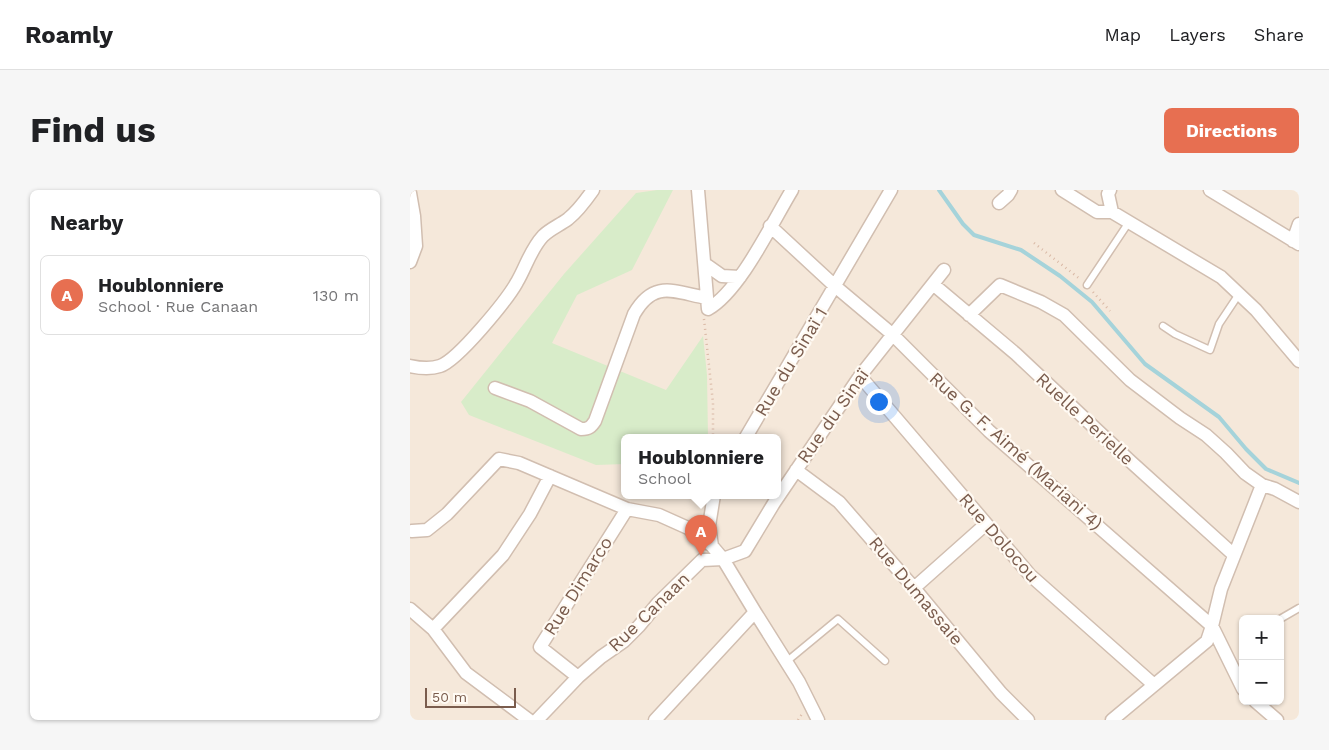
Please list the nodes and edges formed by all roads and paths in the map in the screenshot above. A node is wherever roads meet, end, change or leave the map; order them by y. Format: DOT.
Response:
graph roads {
  1 [pos="698,190"];
  2 [pos="792,190"];
  3 [pos="891,190"];
  4 [pos="1011,190"];
  5 [pos="1062,190"];
  6 [pos="1110,190"];
  7 [pos="1210,190"];
  8 [pos="590,191"];
  9 [pos="410,193"];
  10 [pos="999,203"];
  11 [pos="1112,212"];
  12 [pos="1129,222"];
  13 [pos="1299,224"];
  14 [pos="770,226"];
  15 [pos="1296,242"];
  16 [pos="1034,243"];
  17 [pos="410,262"];
  18 [pos="705,264"];
  19 [pos="944,270"];
  20 [pos="740,277"];
  21 [pos="934,285"];
  22 [pos="1087,285"];
  23 [pos="836,287"];
  24 [pos="1239,294"];
  25 [pos="707,303"];
  26 [pos="1110,311"];
  27 [pos="969,315"];
  28 [pos="1163,326"];
  29 [pos="892,334"];
  30 [pos="1299,361"];
  31 [pos="410,366"];
  32 [pos="860,376"];
  33 [pos="495,388"];
  34 [pos="714,434"];
  35 [pos="748,434"];
  36 [pos="796,470"];
  37 [pos="550,476"];
  38 [pos="1262,485"];
  39 [pos="781,494"];
  40 [pos="713,499"];
  41 [pos="778,499"];
  42 [pos="1299,502"];
  43 [pos="627,509"];
  44 [pos="986,524"];
  45 [pos="411,530"];
  46 [pos="712,546"];
  47 [pos="1234,555"];
  48 [pos="723,559"];
  49 [pos="914,588"];
  50 [pos="1299,608"];
  51 [pos="410,609"];
  52 [pos="754,612"];
  53 [pos="1284,617"];
  54 [pos="1212,626"];
  55 [pos="433,628"];
  56 [pos="886,661"];
  57 [pos="786,662"];
  58 [pos="578,677"];
  59 [pos="1239,680"];
  60 [pos="1153,684"];
  61 [pos="1260,705"];
  62 [pos="529,720"];
  63 [pos="537,720"];
  64 [pos="655,720"];
  65 [pos="818,720"];
  66 [pos="1028,720"];
  67 [pos="1112,720"];
  68 [pos="1277,720"];
  1 -- 18 [label="street"];
  2 -- 14 [label="street"];
  3 -- 23 [label="street, Rue du Sinaï 1"];
  4 -- 10 [label="street"];
  5 -- 11 [label="street"];
  6 -- 11 [label="street"];
  7 -- 15 [label="street"];
  8 -- 31 [label="street"];
  9 -- 17 [label="street"];
  11 -- 12 [label="street"];
  12 -- 22 [label="lane"];
  12 -- 24 [label="street"];
  13 -- 15 [label="street"];
  14 -- 20 [label="street"];
  14 -- 23 [label="street, Rue G. F. Aimé (Mariani 4)"];
  16 -- 22 [label="path"];
  18 -- 20 [label="street"];
  18 -- 25 [label="street"];
  19 -- 21 [label="street, Rue du Sinaï"];
  20 -- 25 [label="street"];
  21 -- 27 [label="street, Ruelle Perielle"];
  21 -- 29 [label="street, Rue du Sinaï"];
  22 -- 26 [label="path"];
  23 -- 29 [label="street, Rue G. F. Aimé (Mariani 4)"];
  23 -- 35 [label="street, Rue du Sinaï 1"];
  24 -- 28 [label="lane"];
  24 -- 30 [label="street"];
  25 -- 33 [label="street"];
  25 -- 34 [label="path"];
  27 -- 38 [label="street"];
  27 -- 47 [label="street, Ruelle Perielle"];
  29 -- 32 [label="street, Rue du Sinaï"];
  29 -- 54 [label="street, Rue G. F. Aimé (Mariani 4)"];
  32 -- 36 [label="street, Rue du Sinaï"];
  32 -- 44 [label="street, Rue Dolocou"];
  36 -- 39 [label="street, Rue du Sinaï"];
  36 -- 49 [label="street, Rue Dumassaie"];
  37 -- 43 [label="street"];
  37 -- 45 [label="street"];
  37 -- 55 [label="street"];
  38 -- 42 [label="street"];
  38 -- 47 [label="street"];
  40 -- 46 [label="street"];
  41 -- 48 [label="street, Rue du Sinaï"];
  43 -- 46 [label="street"];
  43 -- 58 [label="street, Rue Dimarco"];
  44 -- 49 [label="street"];
  44 -- 60 [label="street, Rue Dolocou"];
  46 -- 48 [label="street"];
  47 -- 54 [label="street"];
  48 -- 52 [label="street"];
  48 -- 58 [label="street, Rue Canaan"];
  49 -- 66 [label="street, Rue Dumassaie"];
  50 -- 53 [label="lane"];
  51 -- 55 [label="street"];
  52 -- 57 [label="street"];
  52 -- 64 [label="street"];
  54 -- 59 [label="street, Rue G. F. Aimé (Mariani 4)"];
  54 -- 60 [label="street"];
  55 -- 62 [label="street"];
  56 -- 57 [label="lane"];
  57 -- 65 [label="street"];
  58 -- 63 [label="street, Rue Canaan"];
  60 -- 67 [label="street"];
  61 -- 68 [label="street"];
}
